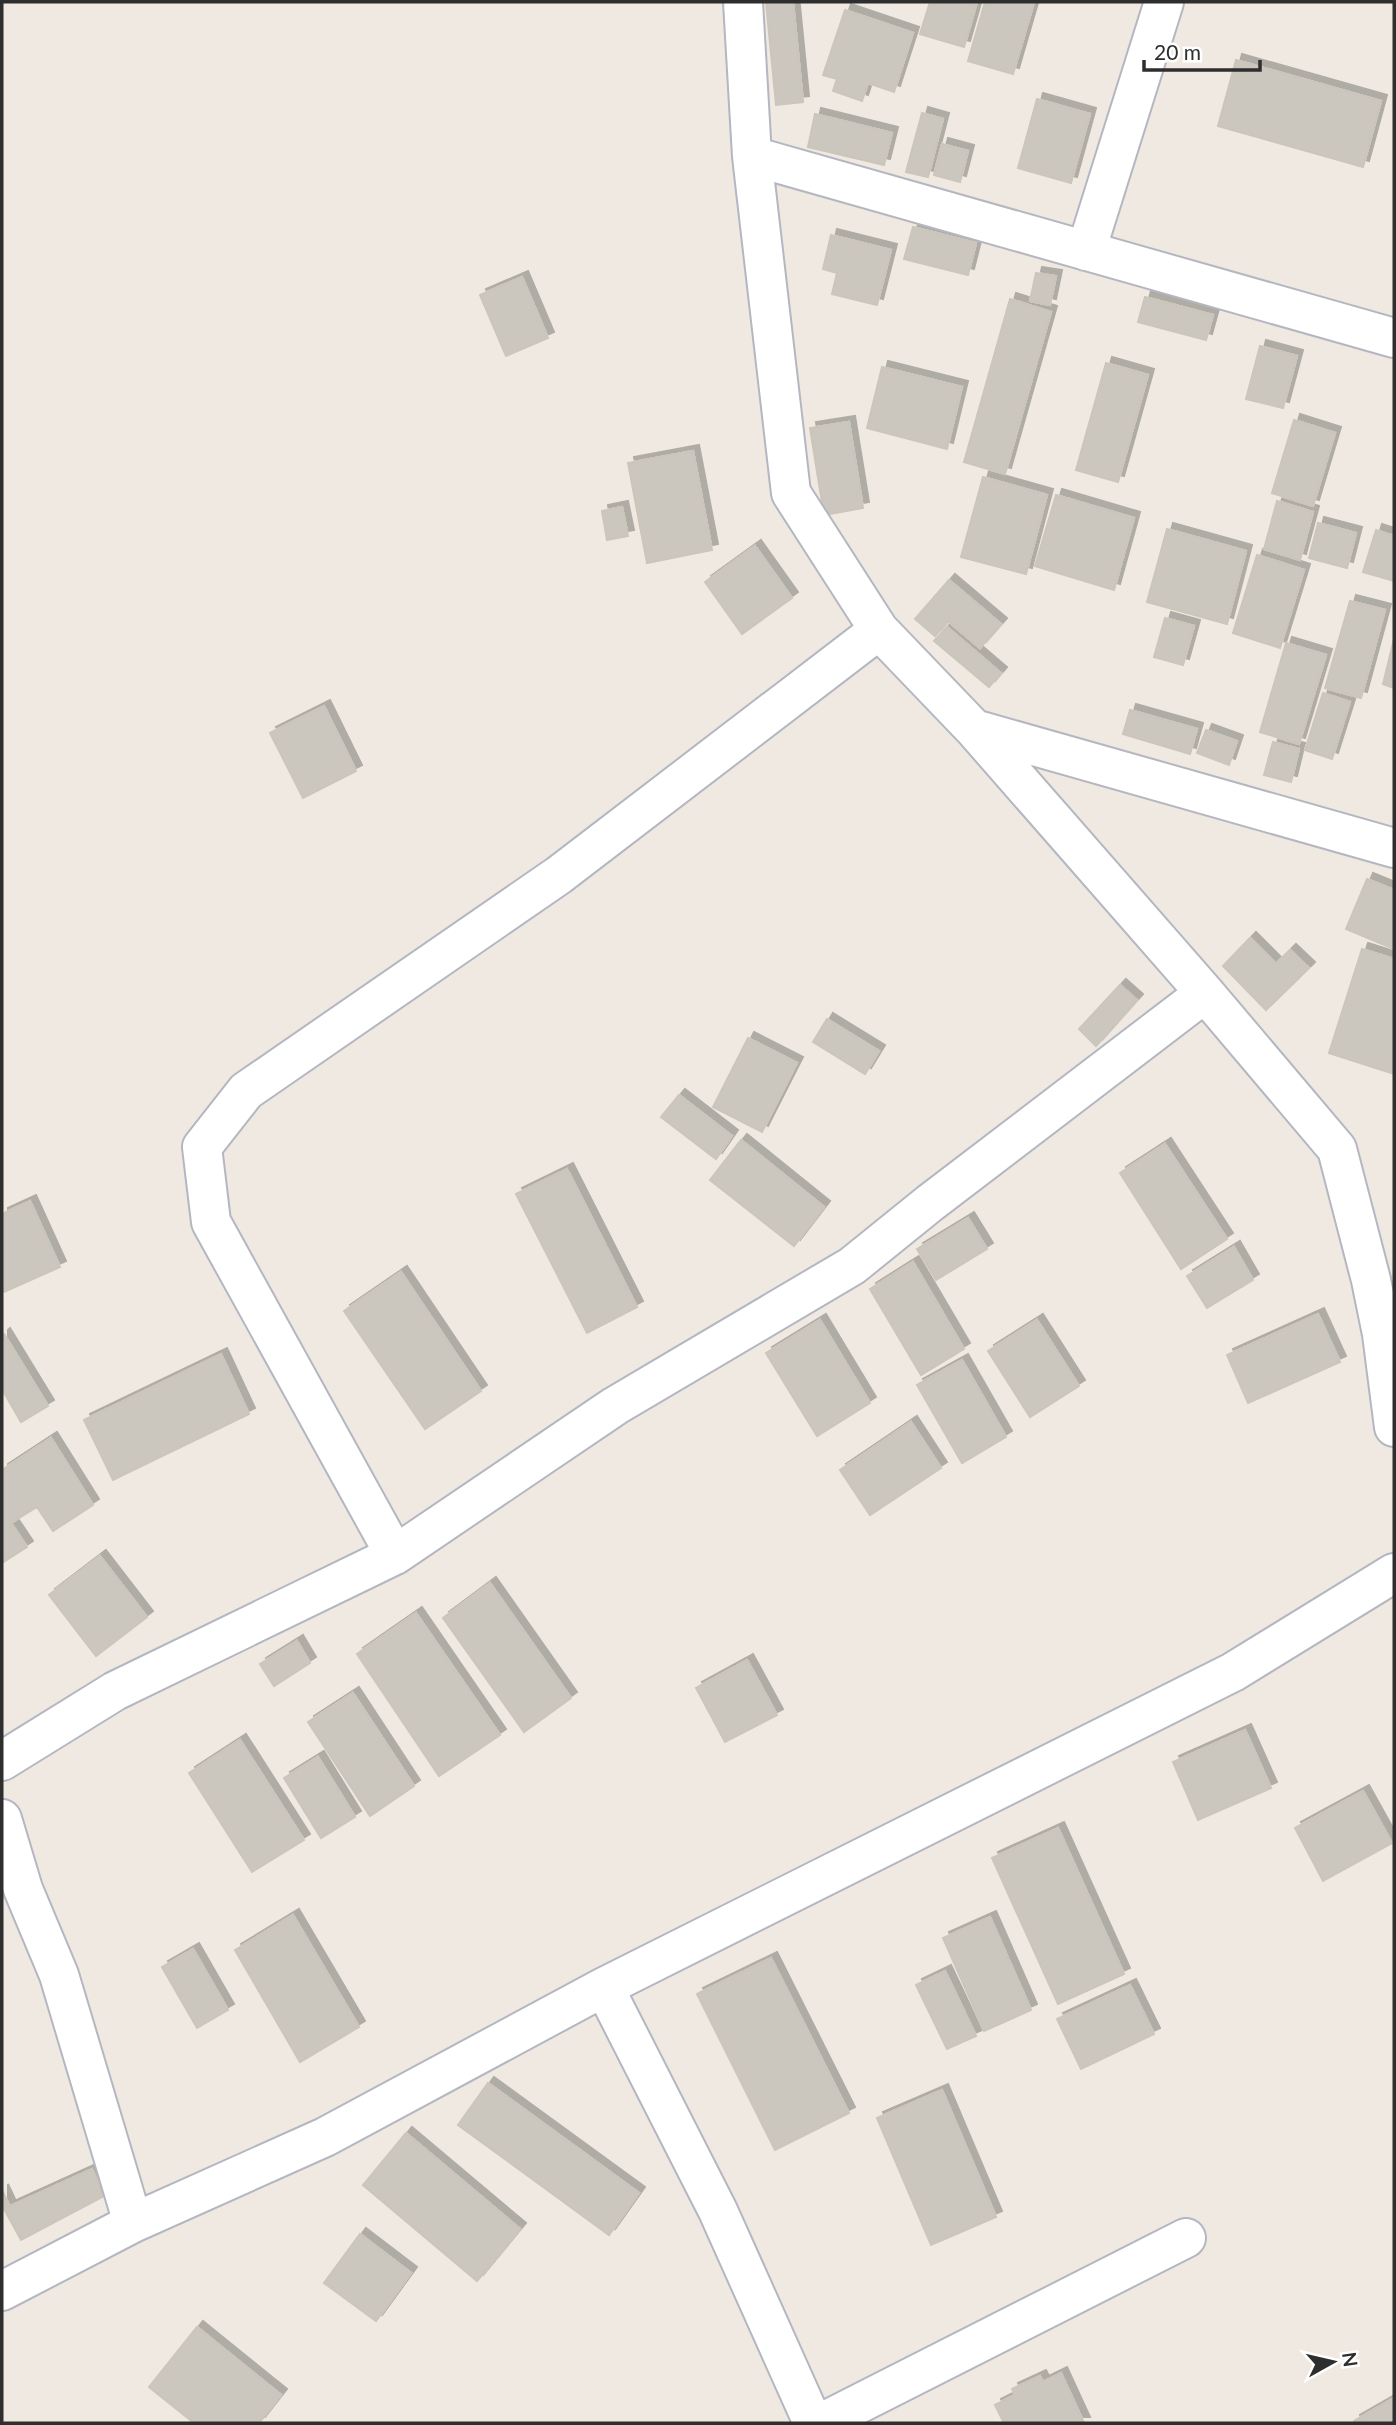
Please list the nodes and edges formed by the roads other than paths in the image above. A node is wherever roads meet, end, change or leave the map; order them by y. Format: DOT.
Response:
graph roads {
  1 [pos="743,2"];
  2 [pos="1164,2"];
  3 [pos="752,156"];
  4 [pos="1086,251"];
  5 [pos="1394,338"];
  6 [pos="879,630"];
  7 [pos="974,729"];
  8 [pos="1394,848"];
  9 [pos="1205,993"];
  10 [pos="1388,1336"];
  11 [pos="1394,1427"];
  12 [pos="396,1555"];
  13 [pos="1394,1573"];
  14 [pos="2,1761"];
  15 [pos="2,1819"];
  16 [pos="604,1987"];
  17 [pos="133,2223"];
  18 [pos="1186,2238"];
  19 [pos="2,2291"];
  20 [pos="813,2423"];
  21 [pos="821,2423"];
  1 -- 3 [label="street"];
  2 -- 4 [label="street"];
  3 -- 4 [label="street"];
  3 -- 6 [label="street"];
  4 -- 5 [label="street"];
  6 -- 7 [label="street"];
  6 -- 12 [label="street"];
  7 -- 8 [label="street"];
  7 -- 9 [label="street"];
  9 -- 10 [label="street"];
  9 -- 12 [label="street"];
  10 -- 11 [label="street"];
  12 -- 14 [label="street"];
  13 -- 16 [label="street"];
  15 -- 17 [label="street"];
  16 -- 17 [label="street"];
  16 -- 20 [label="street"];
  17 -- 19 [label="street"];
  18 -- 21 [label="street"];
}
